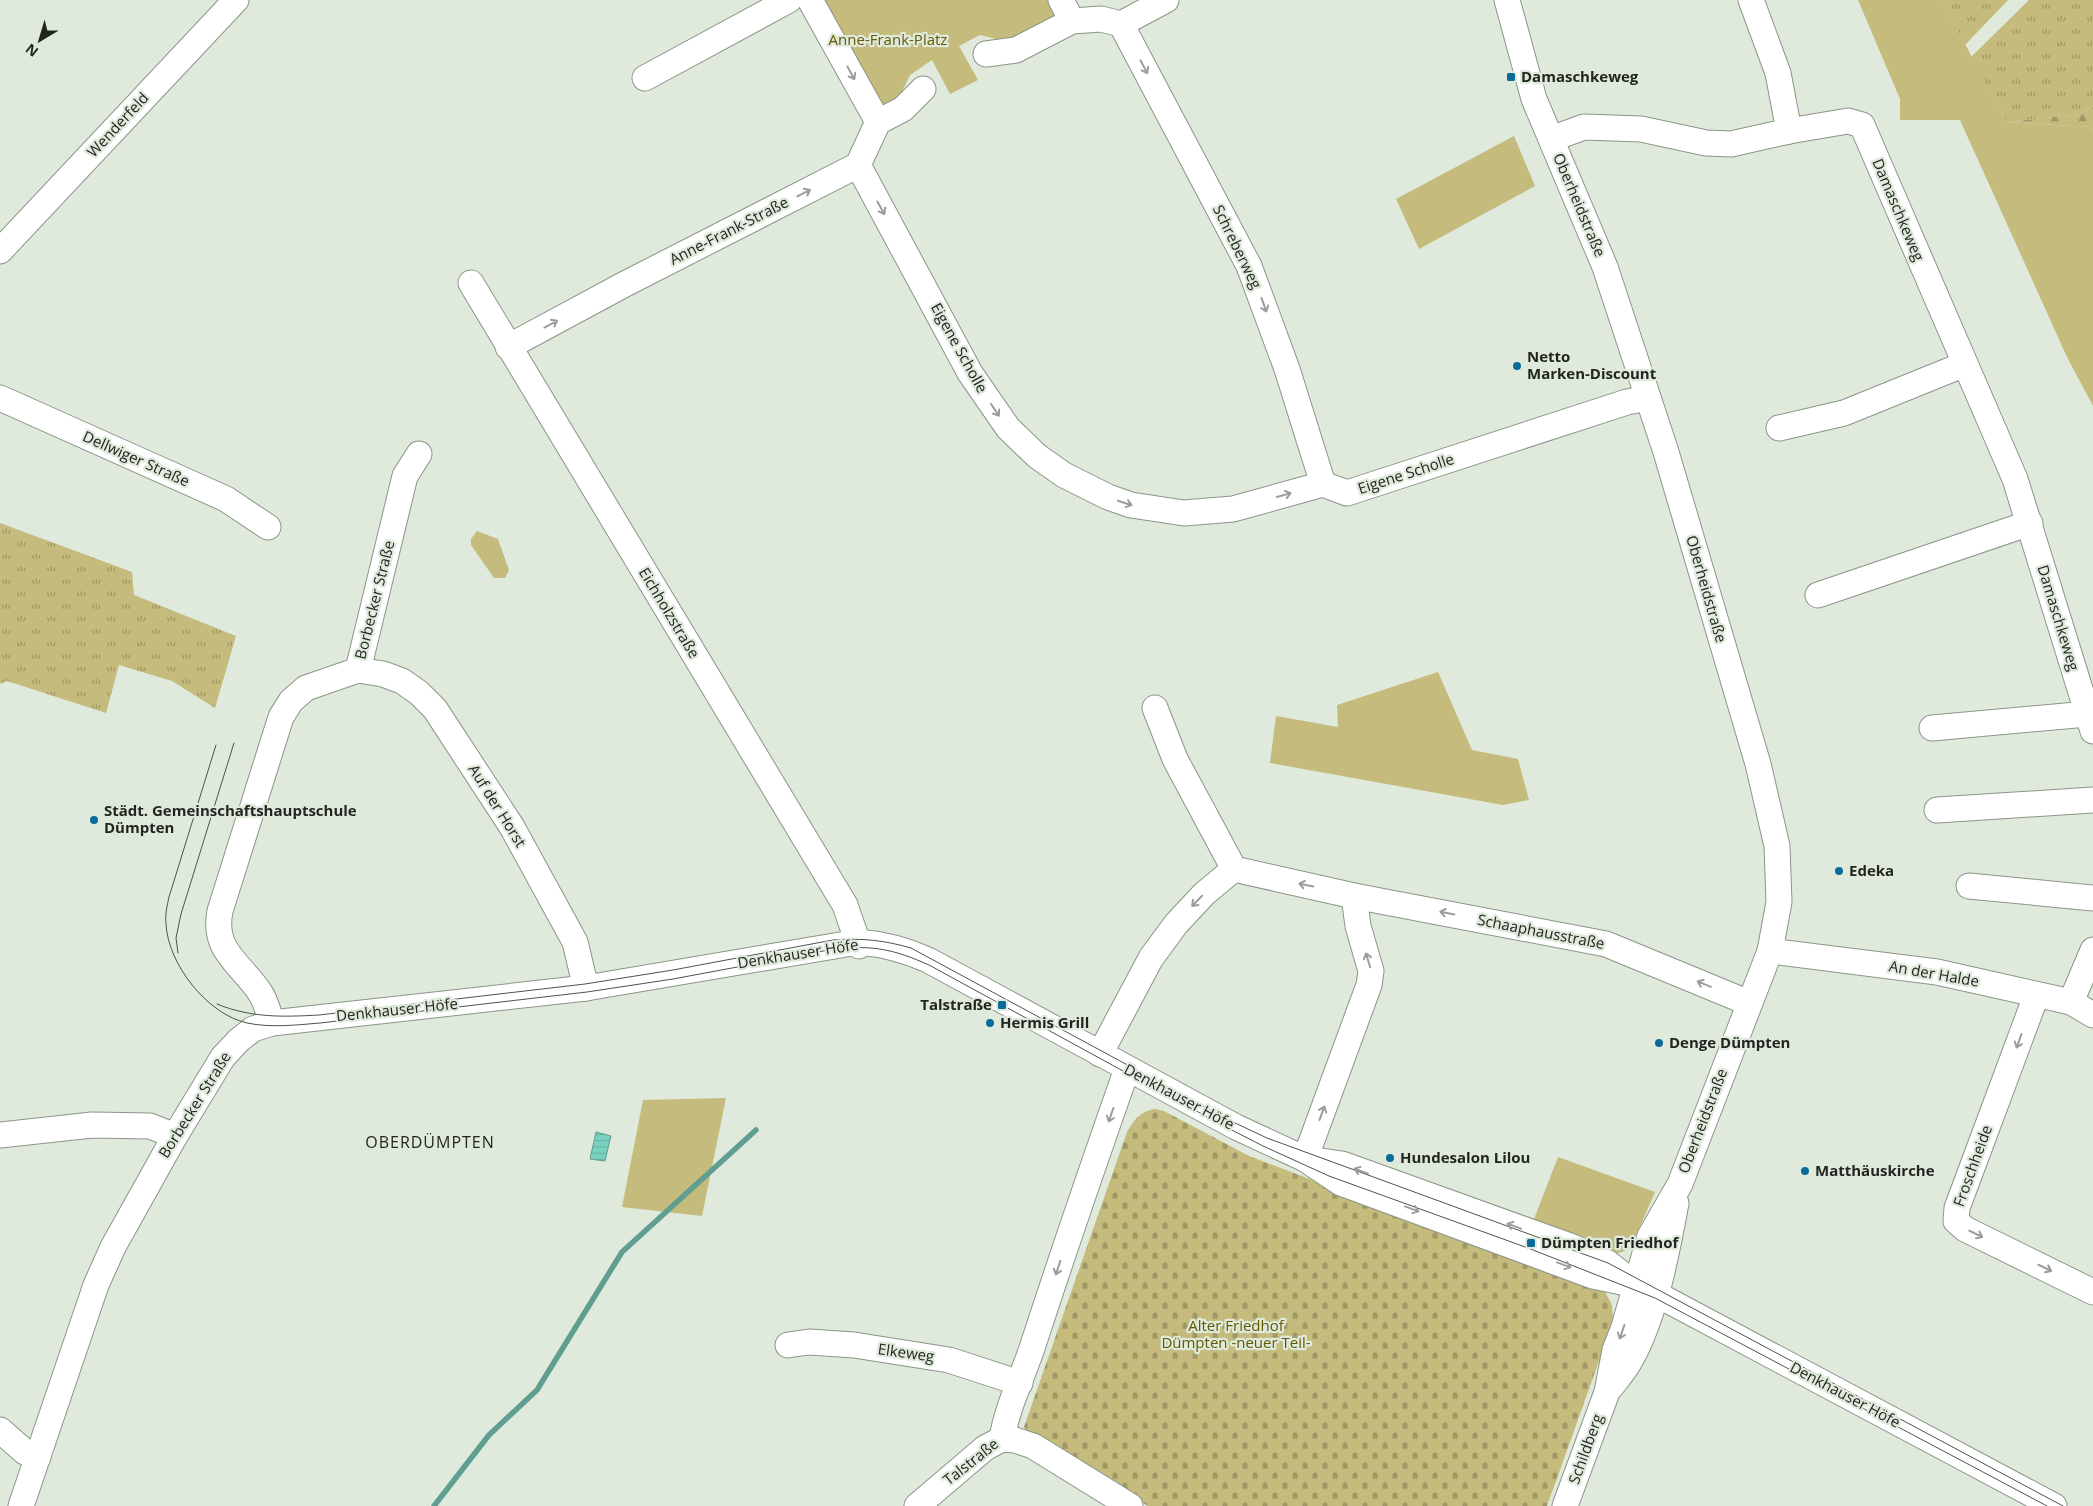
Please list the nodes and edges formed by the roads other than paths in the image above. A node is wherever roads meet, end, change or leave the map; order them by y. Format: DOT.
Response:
graph roads {
  1 [pos="236,0"];
  2 [pos="789,0"];
  3 [pos="810,0"];
  4 [pos="1166,0"];
  5 [pos="1507,0"];
  6 [pos="1751,0"];
  7 [pos="1066,11"];
  8 [pos="1121,24"];
  9 [pos="986,54"];
  10 [pos="645,78"];
  11 [pos="923,89"];
  12 [pos="878,122"];
  13 [pos="1788,130"];
  14 [pos="1551,138"];
  15 [pos="858,165"];
  16 [pos="0,250"];
  17 [pos="470,283"];
  18 [pos="508,347"];
  19 [pos="1965,364"];
  20 [pos="0,398"];
  21 [pos="1648,398"];
  22 [pos="1780,428"];
  23 [pos="420,454"];
  24 [pos="1323,484"];
  25 [pos="2030,523"];
  26 [pos="268,527"];
  27 [pos="1818,596"];
  28 [pos="358,670"];
  29 [pos="1155,708"];
  30 [pos="2090,722"];
  31 [pos="1932,728"];
  32 [pos="2093,800"];
  33 [pos="1937,810"];
  34 [pos="1234,869"];
  35 [pos="1969,886"];
  36 [pos="1354,896"];
  37 [pos="2093,898"];
  38 [pos="858,944"];
  39 [pos="2093,950"];
  40 [pos="1770,951"];
  41 [pos="586,988"];
  42 [pos="2036,996"];
  43 [pos="1749,1002"];
  44 [pos="2071,1002"];
  45 [pos="2093,1015"];
  46 [pos="272,1023"];
  47 [pos="1100,1054"];
  48 [pos="1127,1069"];
  49 [pos="0,1135"];
  50 [pos="175,1136"];
  51 [pos="1305,1159"];
  52 [pos="1646,1290"];
  53 [pos="2093,1292"];
  54 [pos="788,1345"];
  55 [pos="1020,1383"];
  56 [pos="0,1430"];
  57 [pos="1002,1439"];
  58 [pos="38,1457"];
  59 [pos="20,1506"];
  60 [pos="917,1506"];
  61 [pos="1130,1506"];
  62 [pos="1565,1506"];
  63 [pos="2054,1506"];
  1 -- 16 [label="street, Wenderfeld"];
  2 -- 10 [label="street"];
  3 -- 12 [label="street, one-way"];
  4 -- 8 [label="street"];
  5 -- 14 [label="street, Oberheidstraße"];
  6 -- 13 [label="street"];
  7 -- 8 [label="street"];
  7 -- 9 [label="street"];
  8 -- 24 [label="street, Schreberweg, one-way"];
  11 -- 12 [label="street"];
  12 -- 15 [label="street"];
  13 -- 14 [label="street, Damaschkeweg"];
  13 -- 19 [label="street, Damaschkeweg"];
  14 -- 21 [label="street, Oberheidstraße"];
  18 -- 15 [label="street, Anne-Frank-Straße, one-way"];
  15 -- 24 [label="street, Eigene Scholle, one-way"];
  17 -- 18 [label="street, Eichholzstraße"];
  18 -- 38 [label="street, Eichholzstraße"];
  19 -- 22 [label="street"];
  19 -- 25 [label="street, Damaschkeweg"];
  20 -- 26 [label="street, Dellwiger Straße"];
  21 -- 24 [label="street, Eigene Scholle"];
  21 -- 40 [label="street, Oberheidstraße"];
  23 -- 28 [label="street, Borbecker Straße"];
  25 -- 27 [label="street"];
  25 -- 30 [label="street, Damaschkeweg"];
  28 -- 41 [label="street, Auf der Horst"];
  28 -- 46 [label="street, Borbecker Straße"];
  29 -- 34 [label="street"];
  30 -- 31 [label="street, Damaschkeweg"];
  32 -- 33 [label="street"];
  36 -- 34 [label="street, Schaaphausstraße, one-way"];
  34 -- 47 [label="street, one-way"];
  35 -- 37 [label="street"];
  43 -- 36 [label="street, Schaaphausstraße, one-way"];
  51 -- 36 [label="street, one-way"];
  38 -- 41 [label="street, Denkhauser Höfe"];
  38 -- 47 [label="street, Denkhauser Höfe"];
  39 -- 44 [label="street"];
  40 -- 42 [label="street, An der Halde"];
  40 -- 43 [label="street, Oberheidstraße"];
  41 -- 46 [label="street, Denkhauser Höfe"];
  42 -- 44 [label="street, An der Halde"];
  42 -- 53 [label="street, Froschheide, one-way"];
  43 -- 52 [label="street, Oberheidstraße"];
  44 -- 45 [label="street, An der Halde"];
  46 -- 50 [label="street, Borbecker Straße"];
  47 -- 48 [label="street, Denkhauser Höfe"];
  48 -- 51 [label="street, Denkhauser Höfe"];
  48 -- 55 [label="street, Talstraße, one-way"];
  49 -- 50 [label="street"];
  50 -- 58 [label="street, Borbecker Straße"];
  51 -- 52 [label="street, Denkhauser Höfe"];
  52 -- 62 [label="street, Schildberg"];
  52 -- 63 [label="street, Denkhauser Höfe"];
  54 -- 55 [label="street, Elkeweg"];
  55 -- 57 [label="street, Talstraße"];
  56 -- 58 [label="street"];
  57 -- 60 [label="street, Talstraße"];
  57 -- 61 [label="street"];
  58 -- 59 [label="street, Borbecker Straße"];
}
